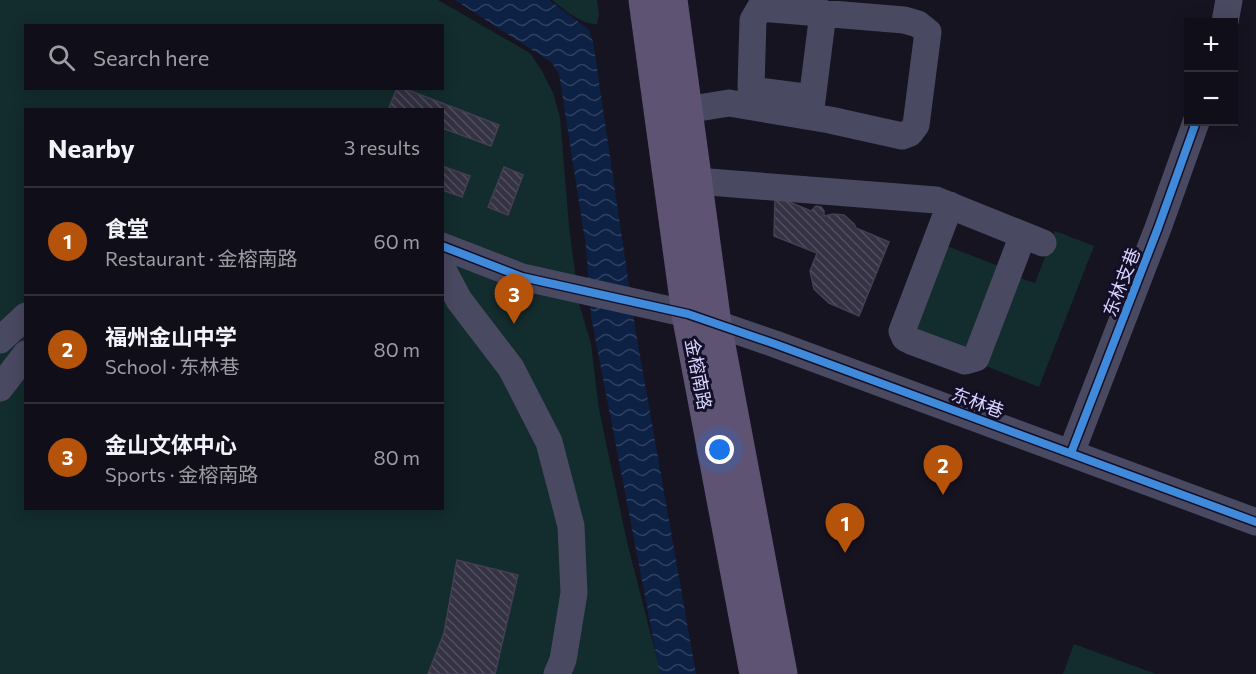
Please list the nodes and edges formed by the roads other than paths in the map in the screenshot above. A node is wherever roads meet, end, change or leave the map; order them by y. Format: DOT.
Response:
graph roads {
  1 [pos="645,0"];
  2 [pos="671,0"];
  3 [pos="1228,0"];
  4 [pos="823,13"];
  5 [pos="1226,18"];
  6 [pos="811,107"];
  7 [pos="686,110"];
  8 [pos="1195,126"];
  9 [pos="696,180"];
  10 [pos="950,206"];
  11 [pos="444,247"];
  12 [pos="444,272"];
  13 [pos="24,318"];
  14 [pos="701,319"];
  15 [pos="0,340"];
  16 [pos="24,357"];
  17 [pos="0,388"];
  18 [pos="1071,453"];
  19 [pos="1256,522"];
  20 [pos="557,674"];
  21 [pos="756,674"];
  22 [pos="781,674"];
  1 -- 14 [label="main road, 金榕南路"];
  2 -- 7 [label="main road, 金榕南路"];
  3 -- 5 [label="street"];
  4 -- 6 [label="street"];
  4 -- 6 [label="street"];
  4 -- 6 [label="street"];
  6 -- 7 [label="street"];
  7 -- 9 [label="main road, 金榕南路"];
  8 -- 18 [label="street, 东林支巷"];
  9 -- 10 [label="street"];
  9 -- 14 [label="main road, 金榕南路"];
  10 -- 10 [label="street"];
  11 -- 14 [label="street, 东林巷"];
  12 -- 20 [label="street"];
  13 -- 15 [label="street"];
  14 -- 18 [label="street, 东林巷"];
  14 -- 21 [label="main road, 金榕南路"];
  14 -- 22 [label="main road, 金榕南路"];
  16 -- 17 [label="street"];
  18 -- 19 [label="street, 东林巷"];
}
